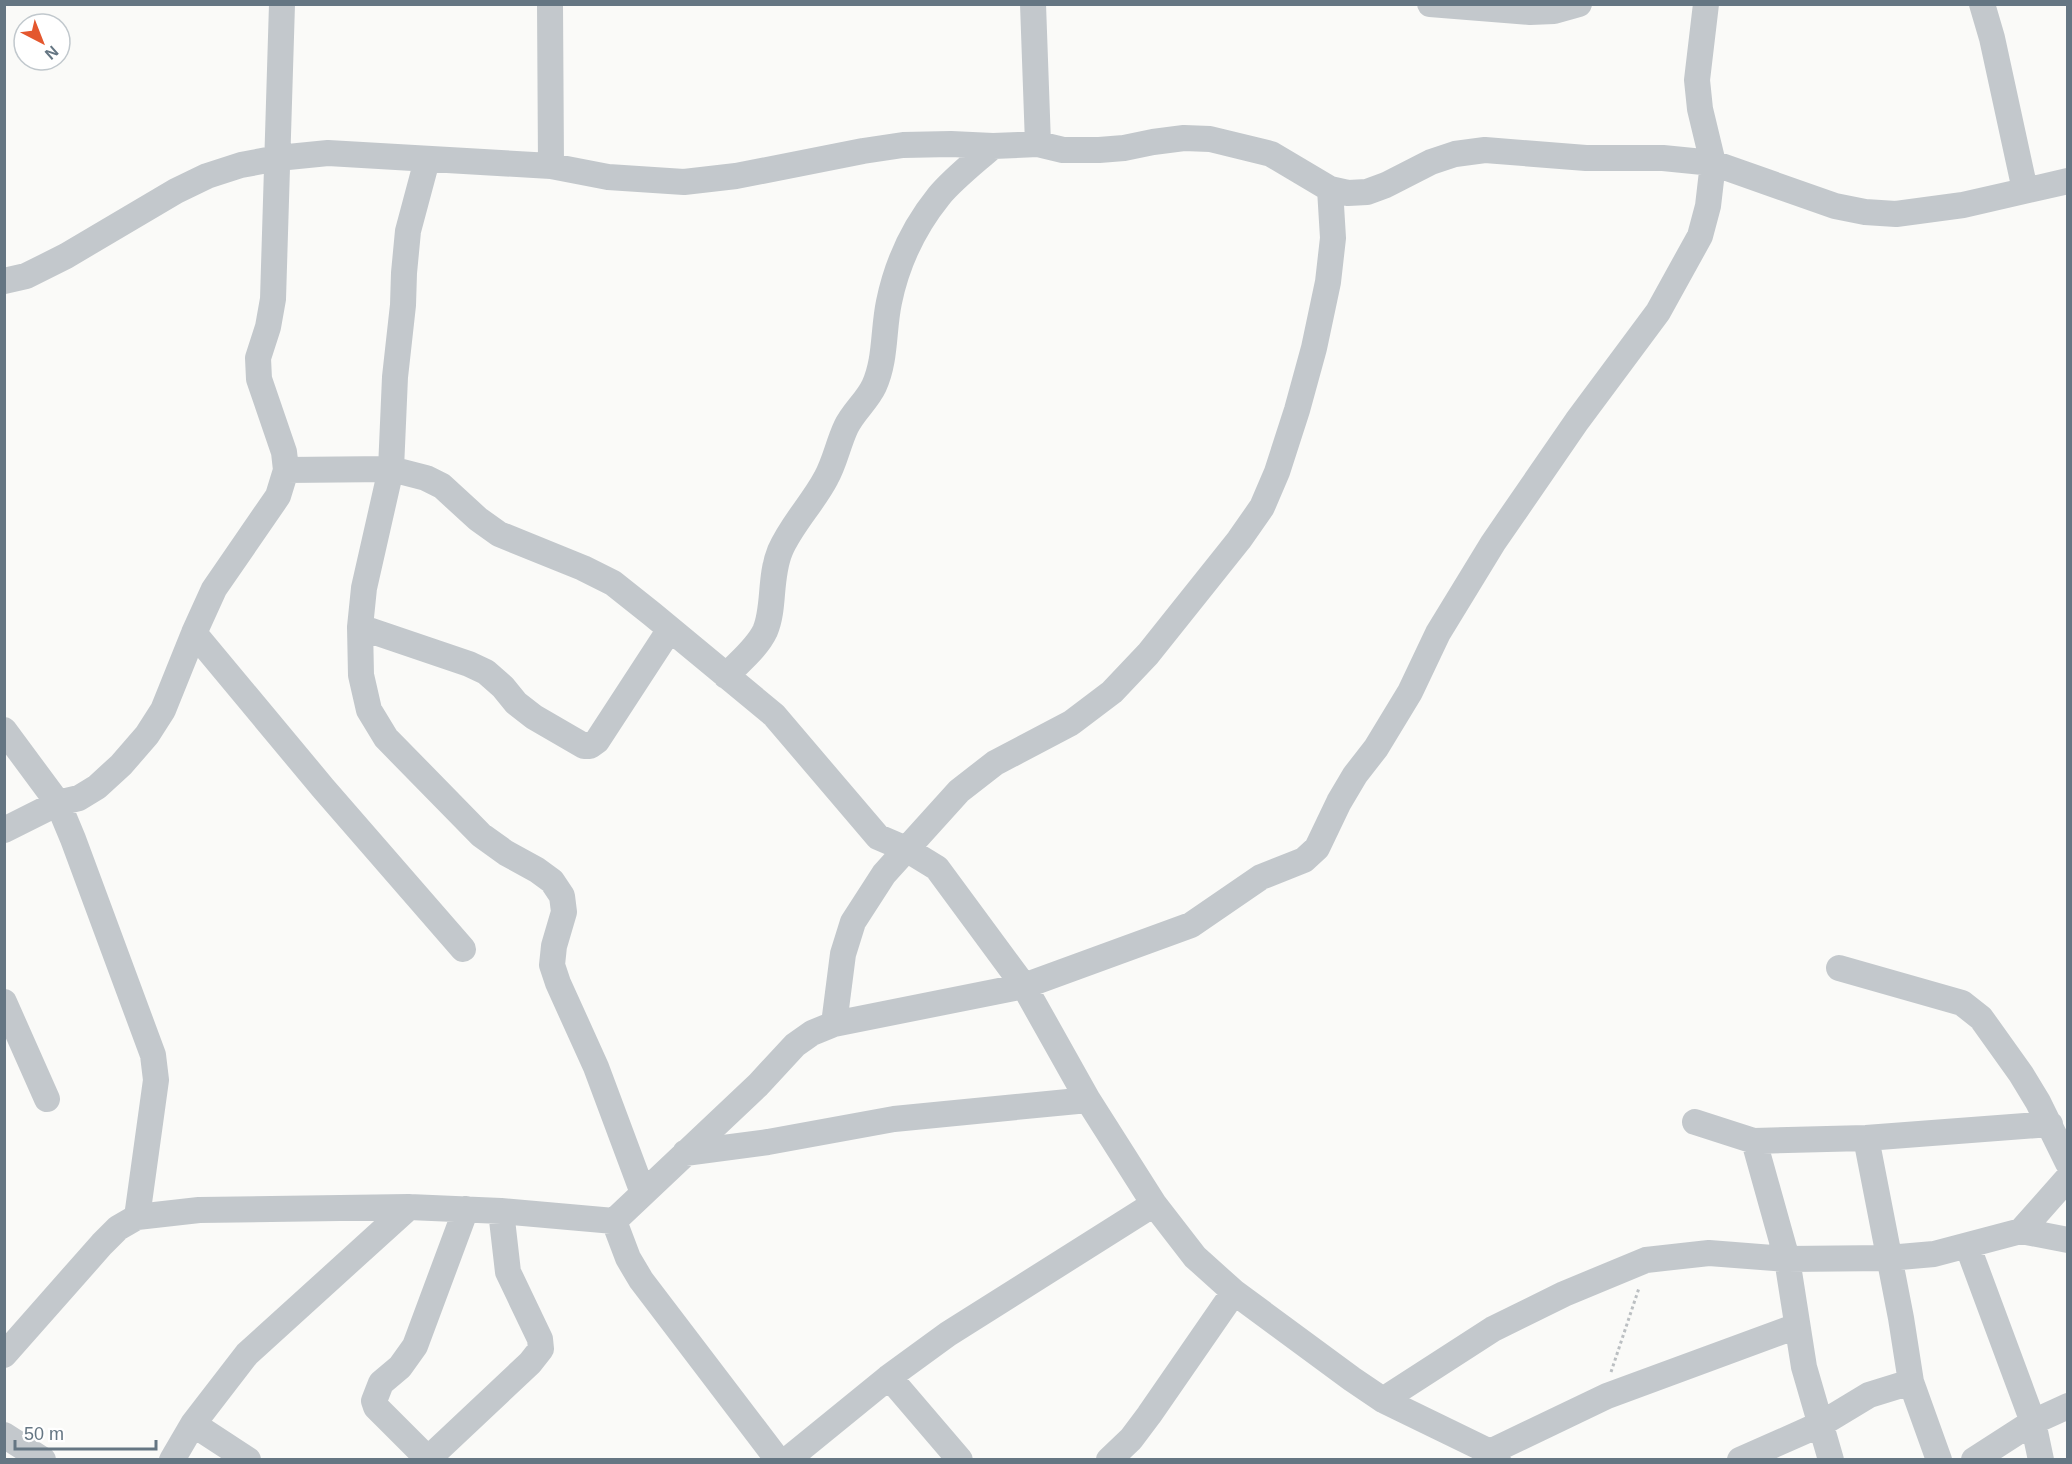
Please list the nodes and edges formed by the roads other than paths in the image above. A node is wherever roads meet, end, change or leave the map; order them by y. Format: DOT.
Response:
graph roads {
  1 [pos="282,4"];
  2 [pos="550,4"];
  3 [pos="1033,4"];
  4 [pos="1430,4"];
  5 [pos="1579,4"];
  6 [pos="1706,4"];
  7 [pos="1982,4"];
  8 [pos="1038,144"];
  9 [pos="993,146"];
  10 [pos="278,158"];
  11 [pos="427,160"];
  12 [pos="1713,163"];
  13 [pos="552,166"];
  14 [pos="2067,181"];
  15 [pos="1330,189"];
  16 [pos="2025,190"];
  17 [pos="4,281"];
  18 [pos="391,469"];
  19 [pos="286,470"];
  20 [pos="360,627"];
  21 [pos="670,629"];
  22 [pos="194,633"];
  23 [pos="726,676"];
  24 [pos="4,730"];
  25 [pos="58,803"];
  26 [pos="929,826"];
  27 [pos="4,830"];
  28 [pos="878,837"];
  29 [pos="906,849"];
  30 [pos="937,868"];
  31 [pos="884,874"];
  32 [pos="464,949"];
  33 [pos="1839,968"];
  34 [pos="1024,986"];
  35 [pos="4,1002"];
  36 [pos="834,1024"];
  37 [pos="47,1099"];
  38 [pos="1088,1100"];
  39 [pos="1695,1122"];
  40 [pos="2050,1124"];
  41 [pos="1866,1138"];
  42 [pos="1754,1141"];
  43 [pos="2065,1152"];
  44 [pos="685,1154"];
  45 [pos="2067,1178"];
  46 [pos="644,1193"];
  47 [pos="1154,1204"];
  48 [pos="409,1207"];
  49 [pos="466,1209"];
  50 [pos="501,1211"];
  51 [pos="138,1217"];
  52 [pos="614,1221"];
  53 [pos="2021,1232"];
  54 [pos="2067,1240"];
  55 [pos="1968,1247"];
  56 [pos="1888,1258"];
  57 [pos="1787,1259"];
  58 [pos="1234,1293"];
  59 [pos="1797,1326"];
  60 [pos="4,1355"];
  61 [pos="889,1377"];
  62 [pos="1911,1382"];
  63 [pos="1383,1400"];
  64 [pos="2067,1406"];
  65 [pos="2033,1422"];
  66 [pos="193,1424"];
  67 [pos="1821,1424"];
  68 [pos="4,1436"];
  69 [pos="1494,1456"];
  70 [pos="428,1459"];
  71 [pos="43,1460"];
  72 [pos="172,1460"];
  73 [pos="248,1460"];
  74 [pos="778,1460"];
  75 [pos="787,1460"];
  76 [pos="960,1460"];
  77 [pos="1109,1460"];
  78 [pos="1740,1460"];
  79 [pos="1831,1460"];
  80 [pos="1939,1460"];
  81 [pos="1974,1460"];
  82 [pos="2041,1460"];
  1 -- 10 [label="street"];
  2 -- 13 [label="street"];
  3 -- 8 [label="street"];
  4 -- 5 [label="street"];
  6 -- 12 [label="street"];
  7 -- 16 [label="street"];
  8 -- 9 [label="street"];
  8 -- 15 [label="street"];
  9 -- 13 [label="street"];
  9 -- 23 [label="street"];
  10 -- 11 [label="street"];
  10 -- 17 [label="street"];
  10 -- 19 [label="street"];
  11 -- 13 [label="street"];
  11 -- 18 [label="street"];
  12 -- 15 [label="street"];
  12 -- 16 [label="street"];
  12 -- 34 [label="street"];
  14 -- 16 [label="street"];
  15 -- 26 [label="street"];
  18 -- 19 [label="street"];
  18 -- 20 [label="street"];
  18 -- 21 [label="street"];
  19 -- 22 [label="street"];
  20 -- 21 [label="street"];
  20 -- 46 [label="street"];
  21 -- 23 [label="street"];
  22 -- 25 [label="street"];
  22 -- 32 [label="street"];
  23 -- 28 [label="street"];
  24 -- 25 [label="street"];
  25 -- 27 [label="street"];
  25 -- 51 [label="street"];
  26 -- 29 [label="street"];
  26 -- 30 [label="street"];
  28 -- 29 [label="street"];
  28 -- 31 [label="street"];
  29 -- 30 [label="street"];
  29 -- 31 [label="street"];
  30 -- 34 [label="street"];
  31 -- 36 [label="street"];
  33 -- 40 [label="street"];
  34 -- 36 [label="street"];
  34 -- 38 [label="street"];
  35 -- 37 [label="street"];
  36 -- 44 [label="street"];
  38 -- 44 [label="street"];
  38 -- 47 [label="street"];
  39 -- 42 [label="street"];
  40 -- 41 [label="street"];
  40 -- 43 [label="street"];
  41 -- 42 [label="street"];
  41 -- 56 [label="street"];
  42 -- 57 [label="street"];
  44 -- 46 [label="street"];
  45 -- 53 [label="street"];
  46 -- 52 [label="street"];
  47 -- 58 [label="street"];
  47 -- 61 [label="street"];
  48 -- 49 [label="street"];
  48 -- 51 [label="street"];
  48 -- 66 [label="street"];
  49 -- 50 [label="street"];
  49 -- 70 [label="street"];
  50 -- 52 [label="street"];
  50 -- 70 [label="street"];
  51 -- 60 [label="street"];
  52 -- 74 [label="street"];
  53 -- 54 [label="street"];
  53 -- 55 [label="street"];
  55 -- 56 [label="street"];
  55 -- 65 [label="street"];
  56 -- 57 [label="street"];
  56 -- 62 [label="street"];
  57 -- 59 [label="street"];
  57 -- 63 [label="street"];
  58 -- 63 [label="street"];
  58 -- 77 [label="street"];
  59 -- 67 [label="street"];
  59 -- 69 [label="street"];
  61 -- 75 [label="street"];
  61 -- 76 [label="street"];
  62 -- 67 [label="street"];
  62 -- 80 [label="street"];
  63 -- 69 [label="street"];
  64 -- 65 [label="street"];
  65 -- 81 [label="street"];
  65 -- 82 [label="street"];
  66 -- 72 [label="street"];
  66 -- 73 [label="street"];
  67 -- 78 [label="street"];
  67 -- 79 [label="street"];
  68 -- 71 [label="street"];
}
